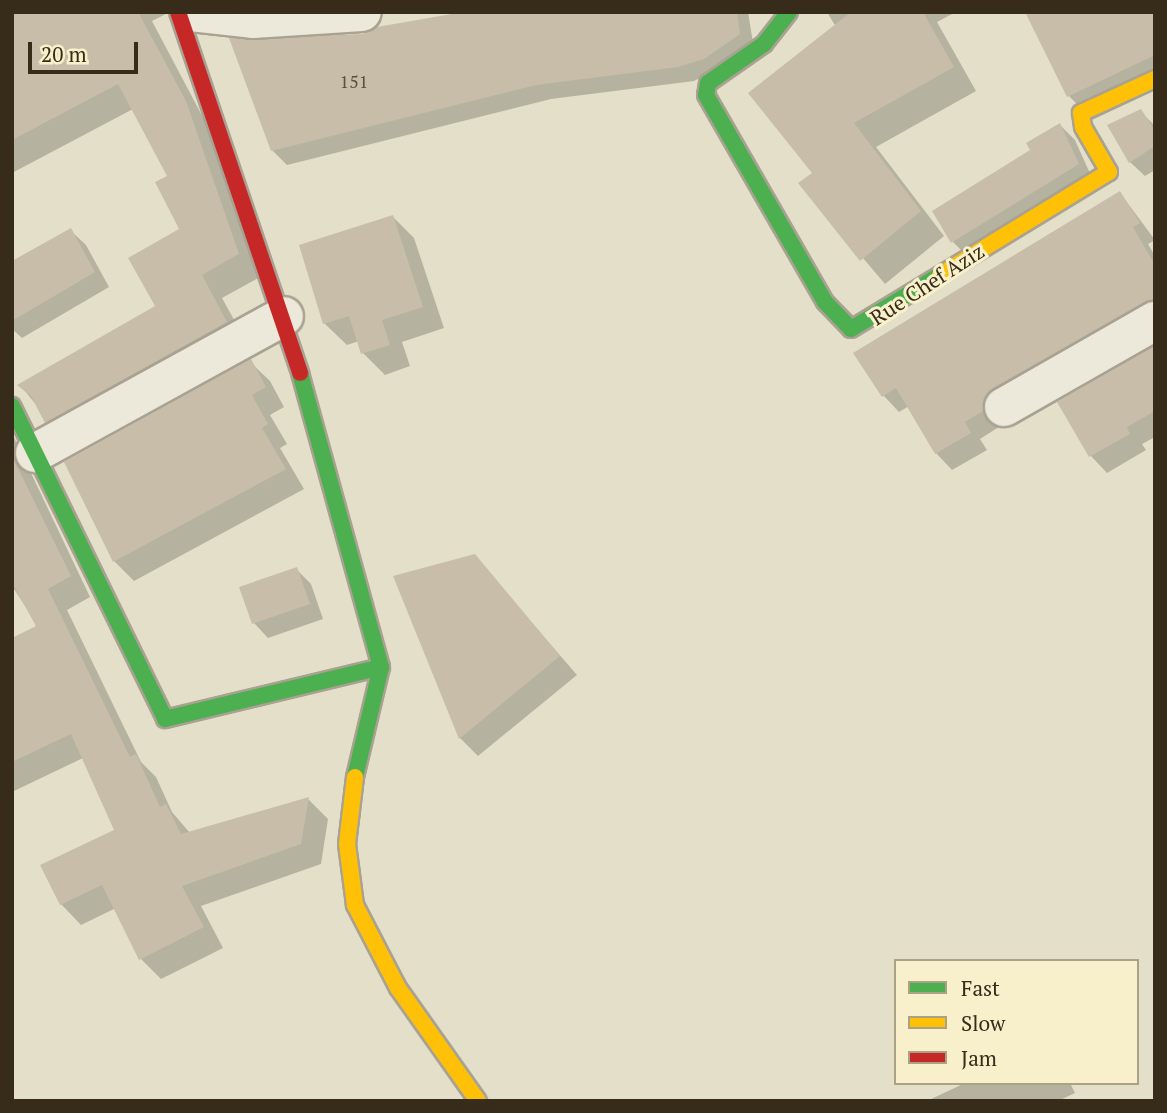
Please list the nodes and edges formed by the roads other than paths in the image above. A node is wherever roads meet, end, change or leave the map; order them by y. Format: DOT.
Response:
graph roads {
  1 [pos="178,12"];
  2 [pos="191,12"];
  3 [pos="362,12"];
  4 [pos="789,12"];
  5 [pos="1155,79"];
  6 [pos="284,316"];
  7 [pos="1155,321"];
  8 [pos="12,406"];
  9 [pos="1004,407"];
  10 [pos="34,453"];
  11 [pos="381,667"];
  12 [pos="478,1101"];
  1 -- 6 [label="street"];
  2 -- 3 [label="street"];
  4 -- 5 [label="street, Rue Chef Aziz"];
  6 -- 10 [label="street"];
  6 -- 11 [label="street"];
  7 -- 9 [label="street"];
  8 -- 10 [label="street"];
  10 -- 11 [label="street"];
  11 -- 12 [label="street"];
}
